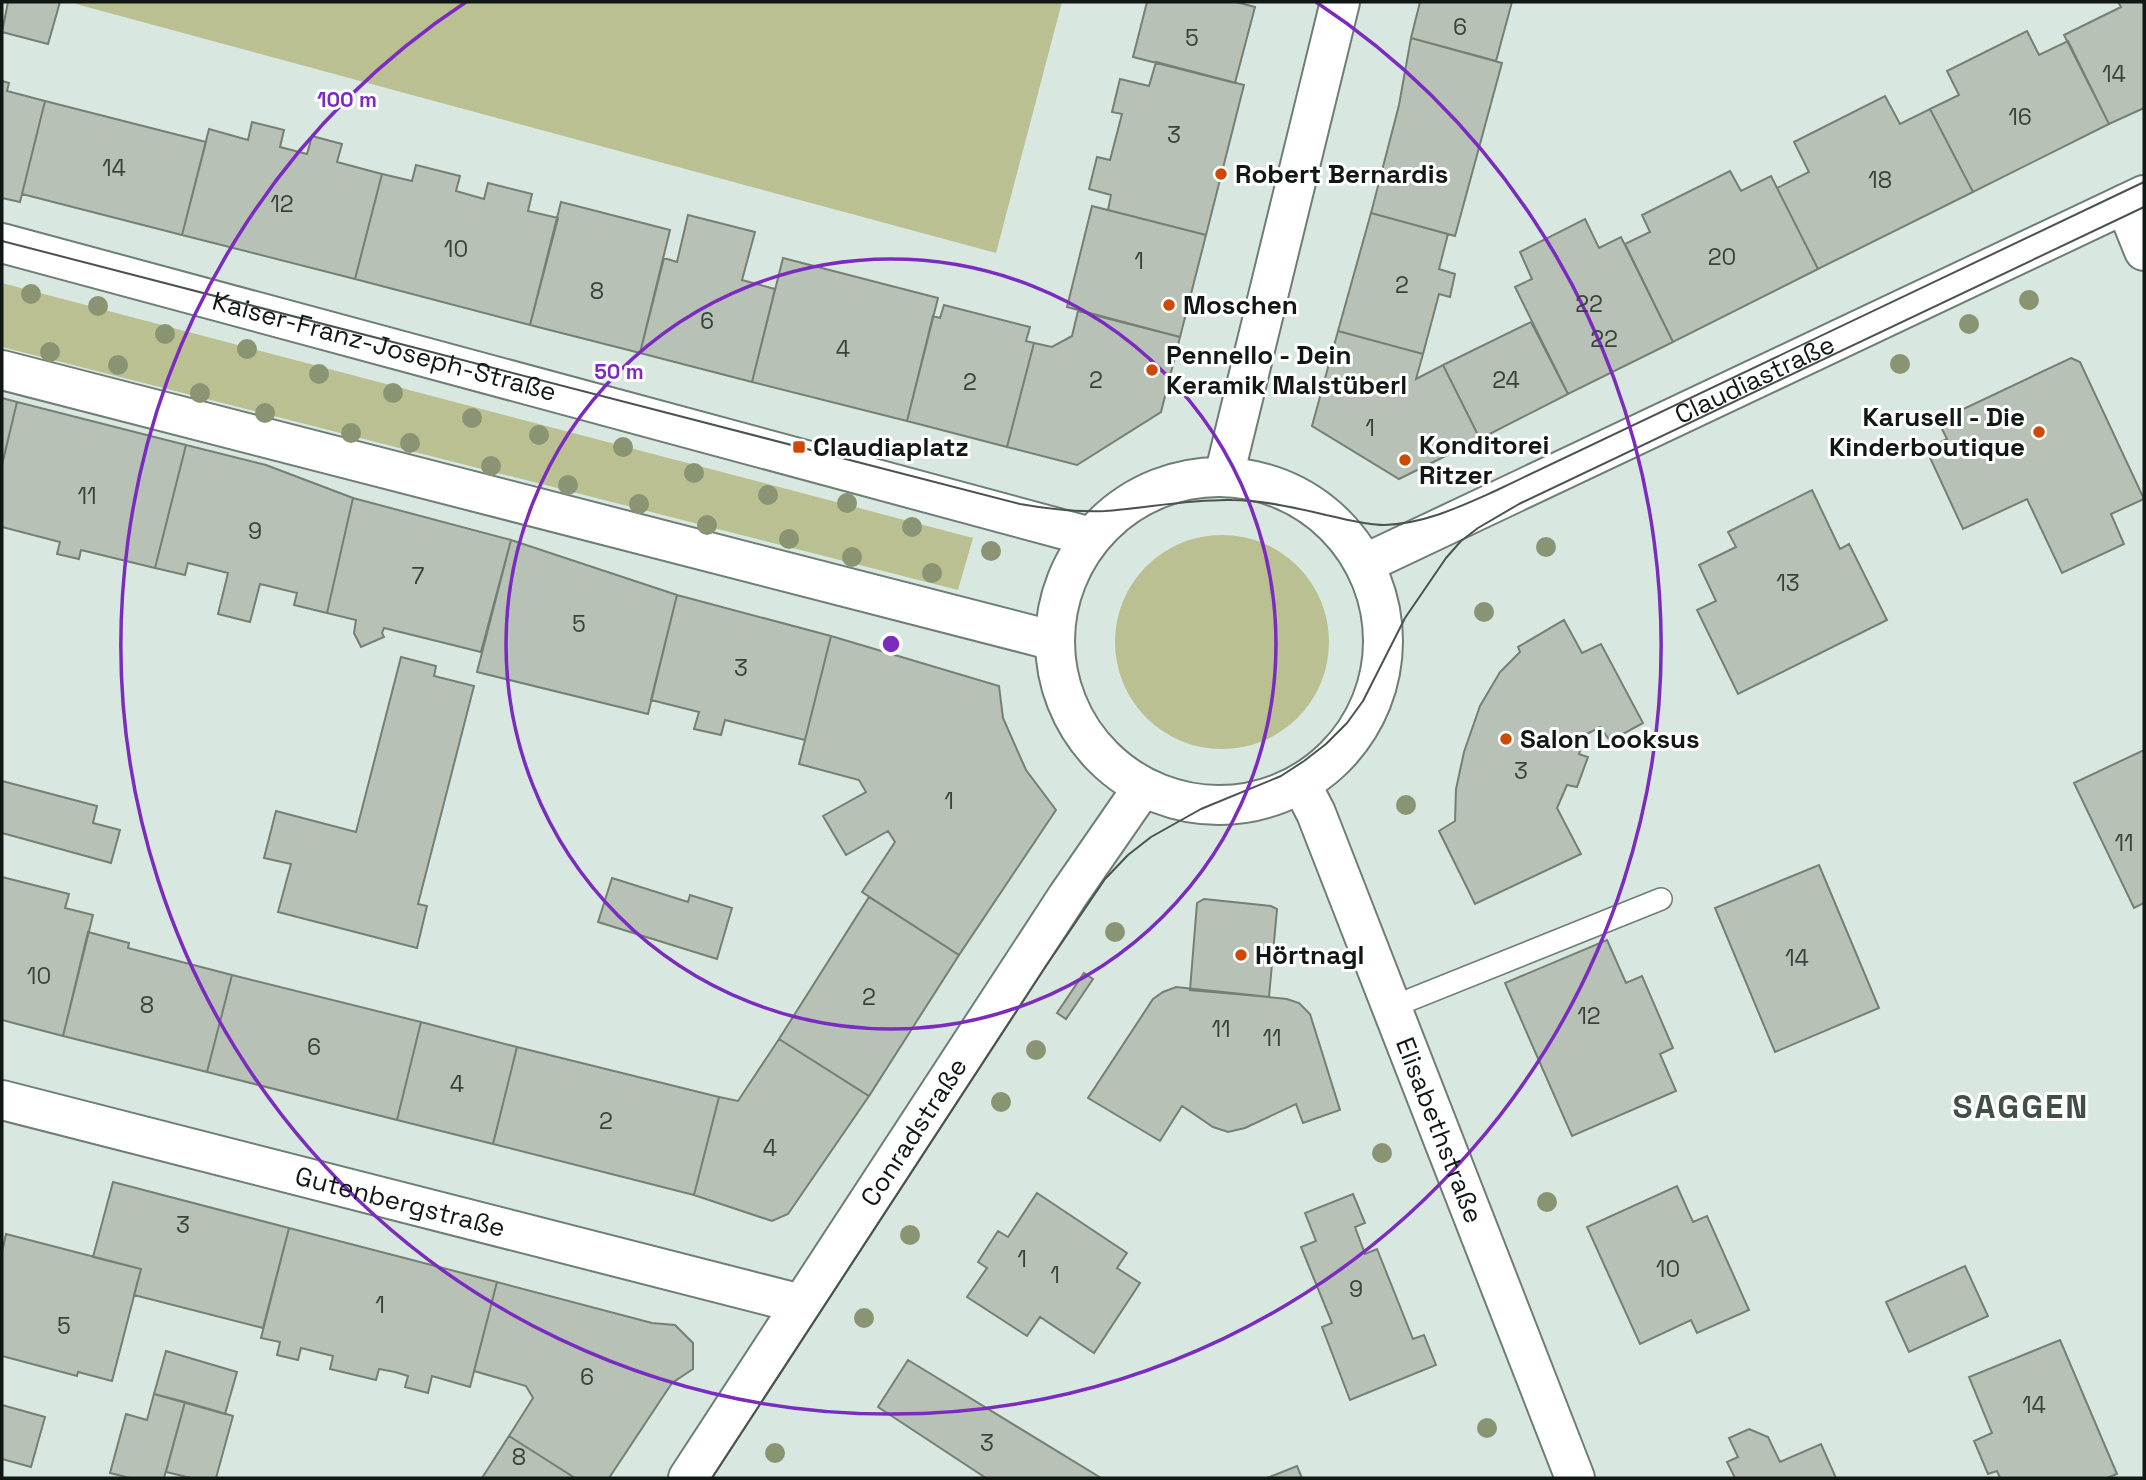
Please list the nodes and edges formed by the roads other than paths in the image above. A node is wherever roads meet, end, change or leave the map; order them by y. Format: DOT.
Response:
graph roads {
  1 [pos="1340,2"];
  2 [pos="2135,199"];
  3 [pos="2,243"];
  4 [pos="2144,251"];
  5 [pos="2,370"];
  6 [pos="1224,476"];
  7 [pos="1091,537"];
  8 [pos="1364,565"];
  9 [pos="1055,641"];
  10 [pos="1301,784"];
  11 [pos="1143,787"];
  12 [pos="1661,899"];
  13 [pos="1392,1007"];
  14 [pos="2,1100"];
  15 [pos="800,1304"];
  16 [pos="688,1478"];
  17 [pos="1576,1478"];
  1 -- 6 [label="street"];
  2 -- 4 [label="street"];
  2 -- 8 [label="street, Claudiastraße"];
  3 -- 7 [label="street, Kaiser-Franz-Joseph-Straße"];
  5 -- 9 [label="street"];
  6 -- 7 [label="street"];
  6 -- 8 [label="street"];
  7 -- 9 [label="street"];
  8 -- 10 [label="street"];
  9 -- 11 [label="street"];
  10 -- 11 [label="street"];
  10 -- 13 [label="street, Elisabethstraße"];
  11 -- 15 [label="street, Conradstraße"];
  12 -- 13 [label="lane"];
  13 -- 17 [label="street, Elisabethstraße"];
  14 -- 15 [label="street, Gutenbergstraße"];
  15 -- 16 [label="street, Conradstraße"];
}
